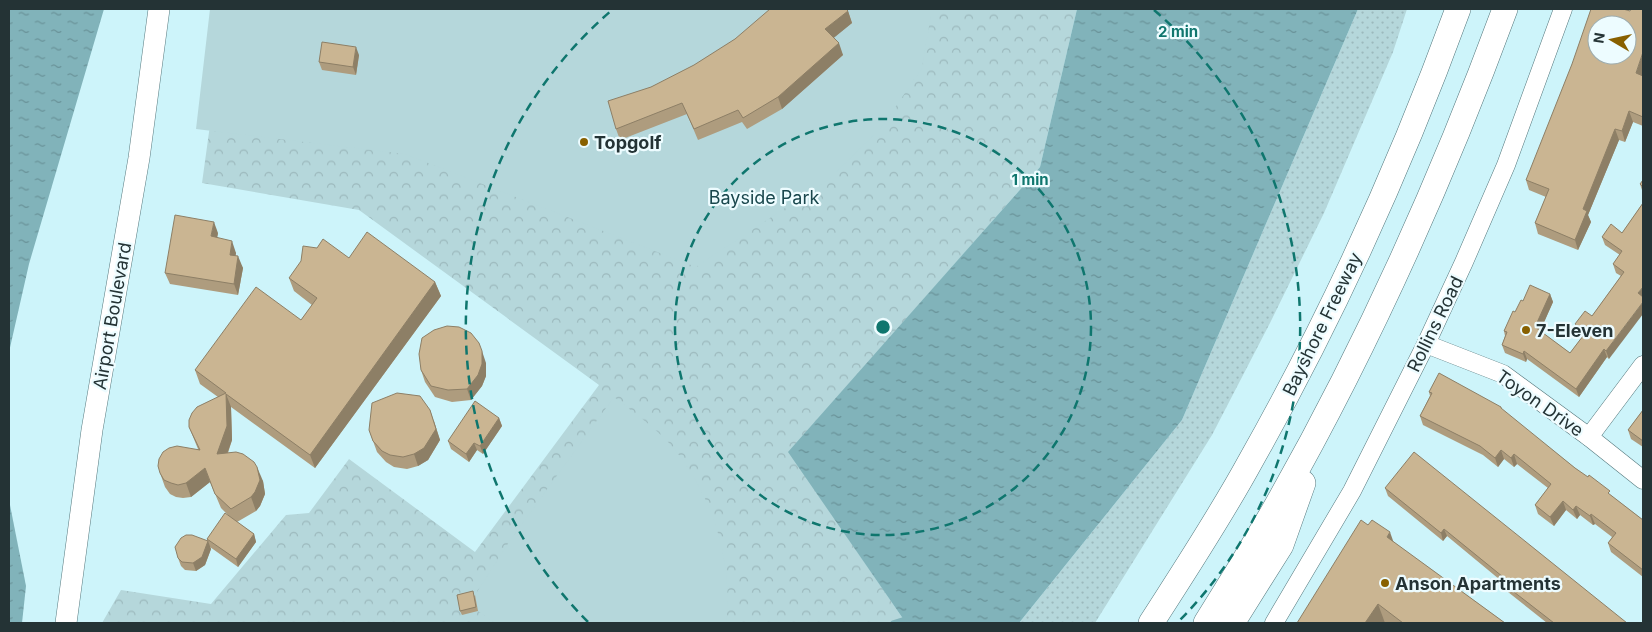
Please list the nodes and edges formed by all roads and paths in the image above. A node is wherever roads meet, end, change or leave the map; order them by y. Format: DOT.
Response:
graph roads {
  1 [pos="159,9"];
  2 [pos="1442,9"];
  3 [pos="1458,9"];
  4 [pos="1505,9"];
  5 [pos="1563,9"];
  6 [pos="1415,122"];
  7 [pos="1426,344"];
  8 [pos="1643,365"];
  9 [pos="1324,421"];
  10 [pos="1590,437"];
  11 [pos="1643,480"];
  12 [pos="66,623"];
  13 [pos="1152,623"];
  14 [pos="1206,623"];
  15 [pos="1232,623"];
  16 [pos="1274,623"];
  1 -- 12 [label="main road, Airport Boulevard"];
  2 -- 6 [label="highway"];
  3 -- 6 [label="highway, Bayshore Freeway"];
  4 -- 9 [label="highway"];
  5 -- 7 [label="street, Rollins Road"];
  6 -- 13 [label="highway, Bayshore Freeway"];
  7 -- 10 [label="street, Toyon Drive"];
  7 -- 16 [label="street, Rollins Road"];
  8 -- 10 [label="street"];
  9 -- 14 [label="highway"];
  9 -- 15 [label="highway"];
  10 -- 11 [label="street, Toyon Drive"];
}
